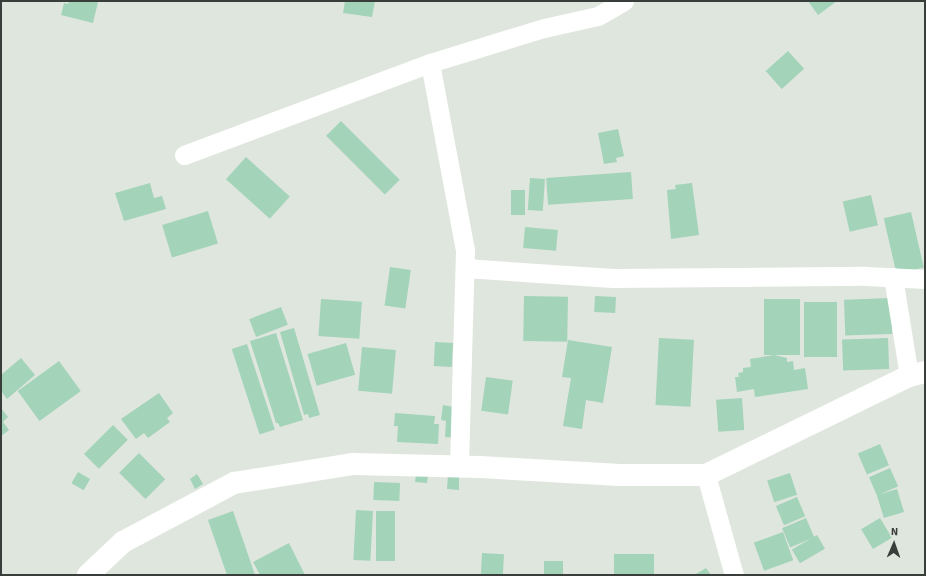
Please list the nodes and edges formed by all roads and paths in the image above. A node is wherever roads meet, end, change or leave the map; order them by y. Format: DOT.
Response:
graph roads {
  1 [pos="624,1"];
  2 [pos="430,63"];
  3 [pos="184,155"];
  4 [pos="465,268"];
  5 [pos="893,277"];
  6 [pos="925,279"];
  7 [pos="917,374"];
  8 [pos="459,466"];
  9 [pos="706,475"];
  10 [pos="88,575"];
  11 [pos="734,575"];
  1 -- 2 [label="street"];
  2 -- 3 [label="street"];
  2 -- 4 [label="street"];
  4 -- 5 [label="street"];
  4 -- 8 [label="street"];
  5 -- 6 [label="street"];
  5 -- 7 [label="street"];
  7 -- 9 [label="street"];
  8 -- 9 [label="street"];
  8 -- 10 [label="street"];
  9 -- 11 [label="street"];
}
